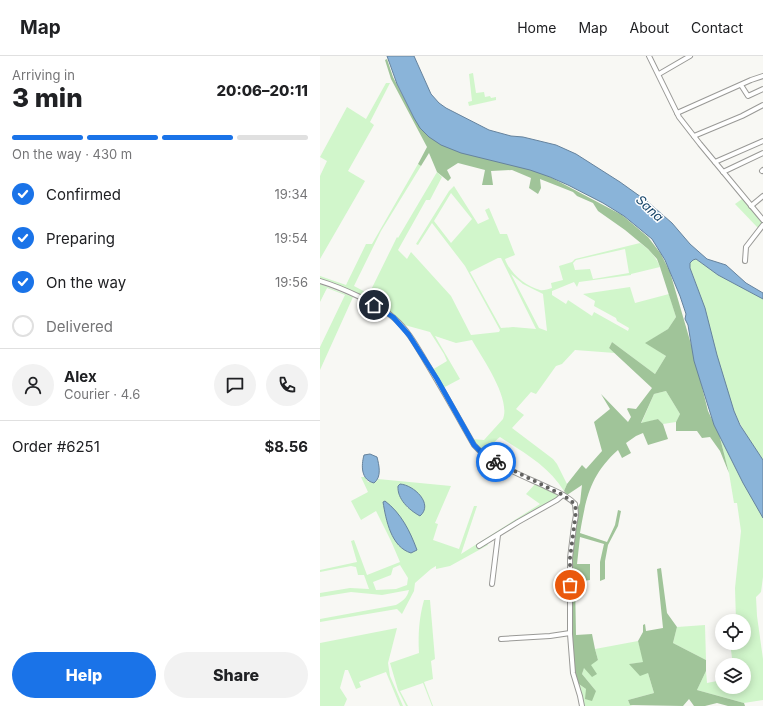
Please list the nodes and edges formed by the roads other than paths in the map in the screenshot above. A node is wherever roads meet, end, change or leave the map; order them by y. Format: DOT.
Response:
graph roads {
  1 [pos="650,56"];
  2 [pos="690,56"];
  3 [pos="659,74"];
  4 [pos="763,76"];
  5 [pos="741,85"];
  6 [pos="763,89"];
  7 [pos="763,104"];
  8 [pos="677,113"];
  9 [pos="694,136"];
  10 [pos="763,140"];
  11 [pos="763,153"];
  12 [pos="715,162"];
  13 [pos="723,172"];
  14 [pos="763,196"];
  15 [pos="751,206"];
  16 [pos="763,220"];
  17 [pos="763,225"];
  18 [pos="745,261"];
  19 [pos="320,281"];
  20 [pos="563,495"];
  21 [pos="498,535"];
  22 [pos="479,546"];
  23 [pos="492,584"];
  24 [pos="570,633"];
  25 [pos="501,639"];
  26 [pos="582,706"];
  1 -- 3 [label="street"];
  2 -- 3 [label="street"];
  3 -- 8 [label="street"];
  4 -- 5 [label="street"];
  5 -- 6 [label="street"];
  5 -- 8 [label="street"];
  7 -- 9 [label="street"];
  8 -- 9 [label="street"];
  9 -- 12 [label="street"];
  10 -- 12 [label="street"];
  11 -- 13 [label="street"];
  12 -- 13 [label="street"];
  13 -- 15 [label="street"];
  14 -- 15 [label="street"];
  15 -- 16 [label="street"];
  17 -- 18 [label="street"];
  19 -- 20 [label="street"];
  20 -- 21 [label="street"];
  20 -- 24 [label="street"];
  21 -- 22 [label="street"];
  21 -- 23 [label="street"];
  24 -- 25 [label="street"];
  24 -- 26 [label="street"];
}
